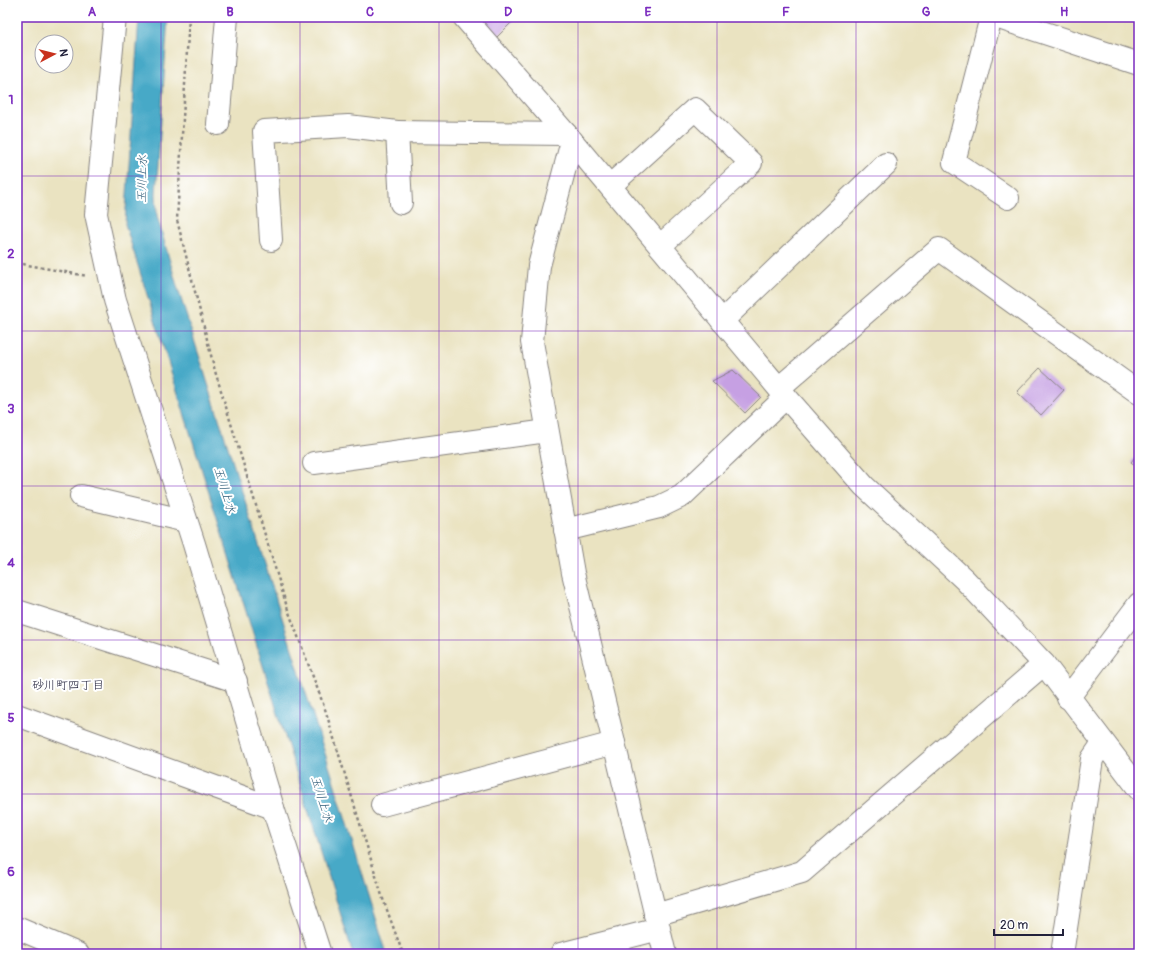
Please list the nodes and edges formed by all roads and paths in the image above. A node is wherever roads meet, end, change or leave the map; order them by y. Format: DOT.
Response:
graph roads {
  1 [pos="115,17"];
  2 [pos="189,17"];
  3 [pos="227,17"];
  4 [pos="464,17"];
  5 [pos="991,17"];
  6 [pos="996,17"];
  7 [pos="1139,64"];
  8 [pos="218,124"];
  9 [pos="397,132"];
  10 [pos="569,137"];
  11 [pos="886,164"];
  12 [pos="610,186"];
  13 [pos="1008,198"];
  14 [pos="401,203"];
  15 [pos="271,240"];
  16 [pos="660,246"];
  17 [pos="17,263"];
  18 [pos="111,280"];
  19 [pos="722,321"];
  20 [pos="782,393"];
  21 [pos="1139,393"];
  22 [pos="547,431"];
  23 [pos="314,463"];
  24 [pos="81,496"];
  25 [pos="186,521"];
  26 [pos="565,530"];
  27 [pos="1139,604"];
  28 [pos="17,611"];
  29 [pos="1044,664"];
  30 [pos="236,681"];
  31 [pos="1068,698"];
  32 [pos="17,715"];
  33 [pos="614,743"];
  34 [pos="1103,743"];
  35 [pos="1139,789"];
  36 [pos="382,805"];
  37 [pos="273,808"];
  38 [pos="657,922"];
  39 [pos="17,928"];
  40 [pos="78,954"];
  41 [pos="320,954"];
  42 [pos="403,954"];
  43 [pos="561,954"];
  44 [pos="665,954"];
  45 [pos="1062,954"];
  1 -- 18 [label="street"];
  2 -- 42 [label="path"];
  3 -- 8 [label="street"];
  4 -- 10 [label="street"];
  5 -- 13 [label="street"];
  6 -- 7 [label="street"];
  9 -- 10 [label="street"];
  9 -- 14 [label="street"];
  9 -- 15 [label="street"];
  10 -- 12 [label="street"];
  10 -- 22 [label="street"];
  11 -- 19 [label="street"];
  12 -- 16 [label="street"];
  12 -- 16 [label="street"];
  16 -- 19 [label="street"];
  17 -- 18 [label="path"];
  18 -- 25 [label="street"];
  19 -- 20 [label="street"];
  20 -- 21 [label="street"];
  20 -- 26 [label="street"];
  20 -- 29 [label="street"];
  22 -- 23 [label="street"];
  22 -- 26 [label="street"];
  24 -- 25 [label="street"];
  25 -- 30 [label="street"];
  26 -- 33 [label="street"];
  27 -- 31 [label="street"];
  28 -- 30 [label="street"];
  29 -- 31 [label="street"];
  29 -- 38 [label="street"];
  30 -- 37 [label="street"];
  31 -- 34 [label="street"];
  32 -- 37 [label="street"];
  33 -- 36 [label="street"];
  33 -- 38 [label="street"];
  34 -- 35 [label="street"];
  34 -- 45 [label="street"];
  37 -- 41 [label="street"];
  38 -- 43 [label="street"];
  38 -- 44 [label="street"];
  39 -- 40 [label="street"];
}
